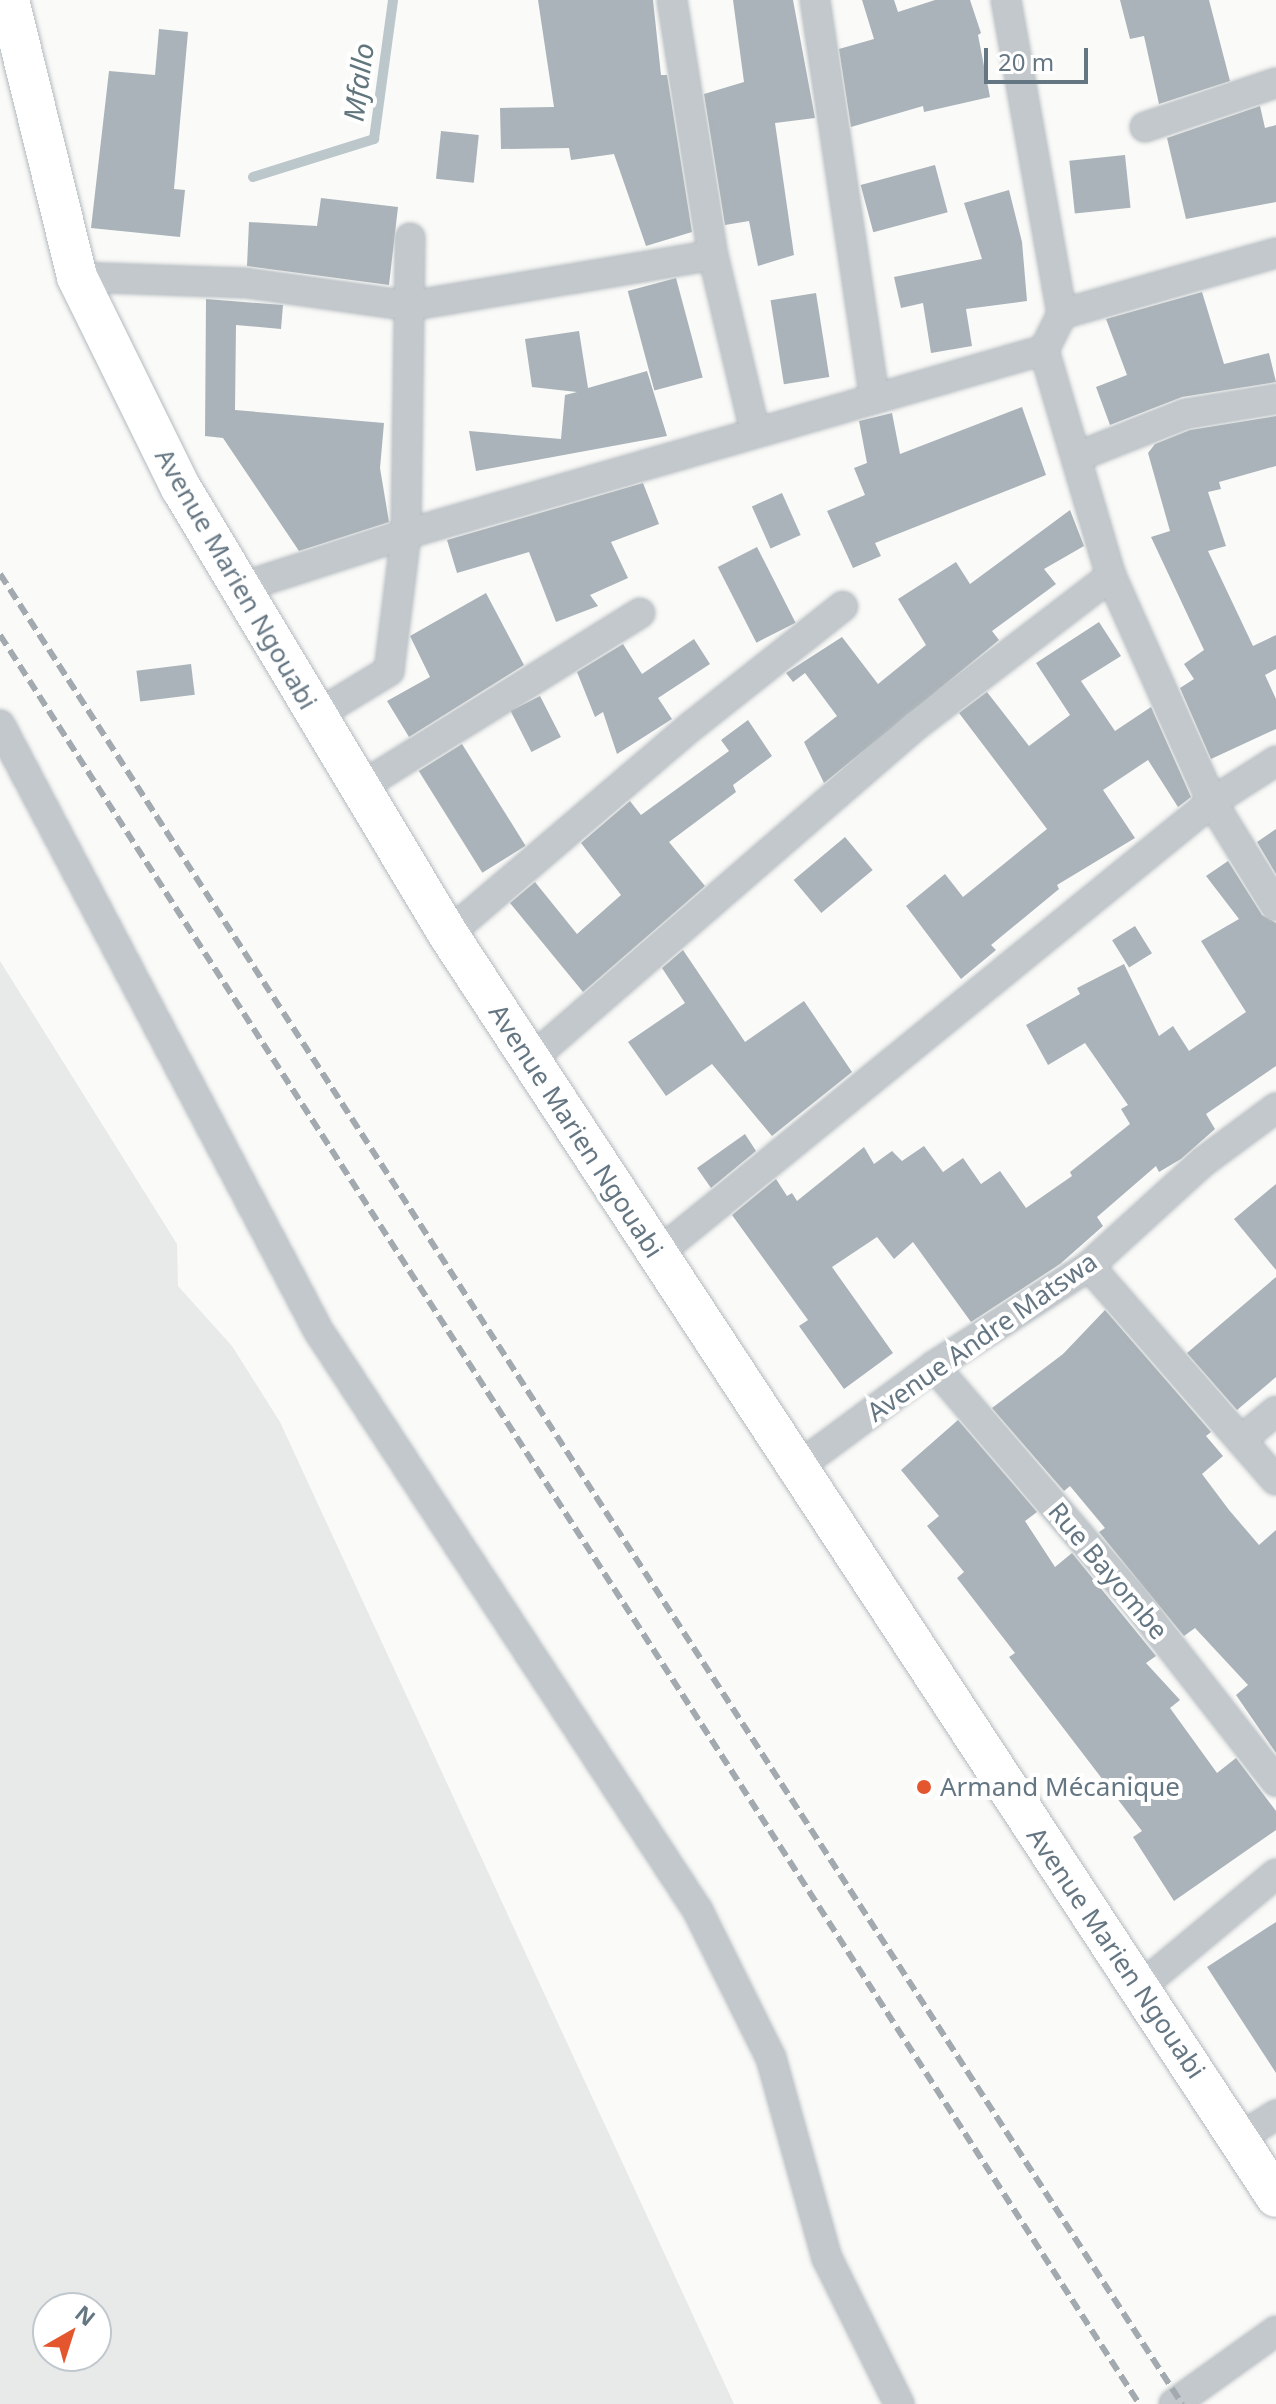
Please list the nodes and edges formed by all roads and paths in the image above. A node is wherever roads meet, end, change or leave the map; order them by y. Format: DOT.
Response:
graph roads {
  1 [pos="9,0"];
  2 [pos="672,0"];
  3 [pos="815,0"];
  4 [pos="1006,0"];
  5 [pos="1276,83"];
  6 [pos="1145,127"];
  7 [pos="410,238"];
  8 [pos="1276,253"];
  9 [pos="713,255"];
  10 [pos="77,277"];
  11 [pos="409,306"];
  12 [pos="1062,314"];
  13 [pos="1044,350"];
  14 [pos="874,397"];
  15 [pos="1276,399"];
  16 [pos="755,431"];
  17 [pos="1079,456"];
  18 [pos="406,534"];
  19 [pos="1111,576"];
  20 [pos="239,588"];
  21 [pos="843,606"];
  22 [pos="640,613"];
  23 [pos="315,716"];
  24 [pos="0,725"];
  25 [pos="1276,761"];
  26 [pos="359,788"];
  27 [pos="1212,802"];
  28 [pos="1276,906"];
  29 [pos="448,934"];
  30 [pos="530,1060"];
  31 [pos="1276,1108"];
  32 [pos="657,1254"];
  33 [pos="1089,1266"];
  34 [pos="934,1366"];
  35 [pos="1276,1411"];
  36 [pos="1241,1440"];
  37 [pos="795,1469"];
  38 [pos="1276,1480"];
  39 [pos="1276,1781"];
  40 [pos="1276,1874"];
  41 [pos="1139,1988"];
  42 [pos="1276,2115"];
  43 [pos="1239,2138"];
  44 [pos="1276,2197"];
  45 [pos="1276,2331"];
  46 [pos="899,2404"];
  47 [pos="1174,2404"];
  1 -- 10 [label="street, Avenue Marien Ngouabi"];
  2 -- 9 [label="street"];
  3 -- 14 [label="street"];
  4 -- 12 [label="street"];
  5 -- 6 [label="street"];
  7 -- 11 [label="street"];
  8 -- 12 [label="street"];
  9 -- 11 [label="street"];
  9 -- 16 [label="street"];
  10 -- 11 [label="street"];
  10 -- 20 [label="street, Avenue Marien Ngouabi"];
  11 -- 18 [label="street"];
  12 -- 13 [label="street"];
  13 -- 14 [label="street"];
  13 -- 17 [label="street"];
  14 -- 16 [label="street"];
  15 -- 17 [label="street"];
  16 -- 18 [label="street"];
  17 -- 19 [label="street"];
  18 -- 20 [label="street"];
  18 -- 23 [label="street"];
  19 -- 27 [label="street"];
  19 -- 30 [label="street"];
  20 -- 23 [label="street, Avenue Marien Ngouabi"];
  21 -- 29 [label="street"];
  22 -- 26 [label="street"];
  23 -- 26 [label="street, Avenue Marien Ngouabi"];
  24 -- 46 [label="street"];
  25 -- 27 [label="street"];
  26 -- 29 [label="street, Avenue Marien Ngouabi"];
  27 -- 28 [label="street"];
  27 -- 32 [label="street"];
  29 -- 30 [label="street, Avenue Marien Ngouabi"];
  30 -- 32 [label="street, Avenue Marien Ngouabi"];
  31 -- 33 [label="street, Avenue Andre Matswa"];
  32 -- 37 [label="street, Avenue Marien Ngouabi"];
  33 -- 34 [label="street, Avenue Andre Matswa"];
  33 -- 36 [label="street"];
  34 -- 37 [label="street, Avenue Andre Matswa"];
  34 -- 39 [label="street, Rue Bayombe"];
  35 -- 36 [label="street"];
  36 -- 38 [label="street"];
  37 -- 41 [label="street, Avenue Marien Ngouabi"];
  40 -- 41 [label="street"];
  41 -- 43 [label="street, Avenue Marien Ngouabi"];
  42 -- 43 [label="street"];
  43 -- 44 [label="street, Avenue Marien Ngouabi"];
  45 -- 47 [label="street"];
}
